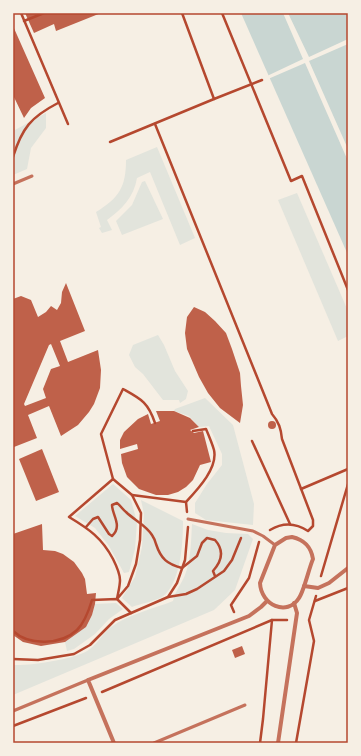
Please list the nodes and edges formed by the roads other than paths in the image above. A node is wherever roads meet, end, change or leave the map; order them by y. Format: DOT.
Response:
graph roads {
  1 [pos="32,176"];
  2 [pos="13,184"];
  3 [pos="188,519"];
  4 [pos="275,545"];
  5 [pos="348,568"];
  6 [pos="304,586"];
  7 [pos="267,601"];
  8 [pos="294,603"];
  9 [pos="88,680"];
  10 [pos="245,705"];
  11 [pos="13,711"];
  12 [pos="114,743"];
  13 [pos="154,743"];
  14 [pos="278,743"];
  1 -- 2 [label="lane"];
  3 -- 4 [label="lane"];
  4 -- 6 [label="street"];
  4 -- 7 [label="street"];
  5 -- 6 [label="street"];
  6 -- 8 [label="street"];
  7 -- 8 [label="street"];
  7 -- 9 [label="street"];
  8 -- 14 [label="street"];
  9 -- 11 [label="street"];
  9 -- 12 [label="street"];
  10 -- 13 [label="lane"];
}
